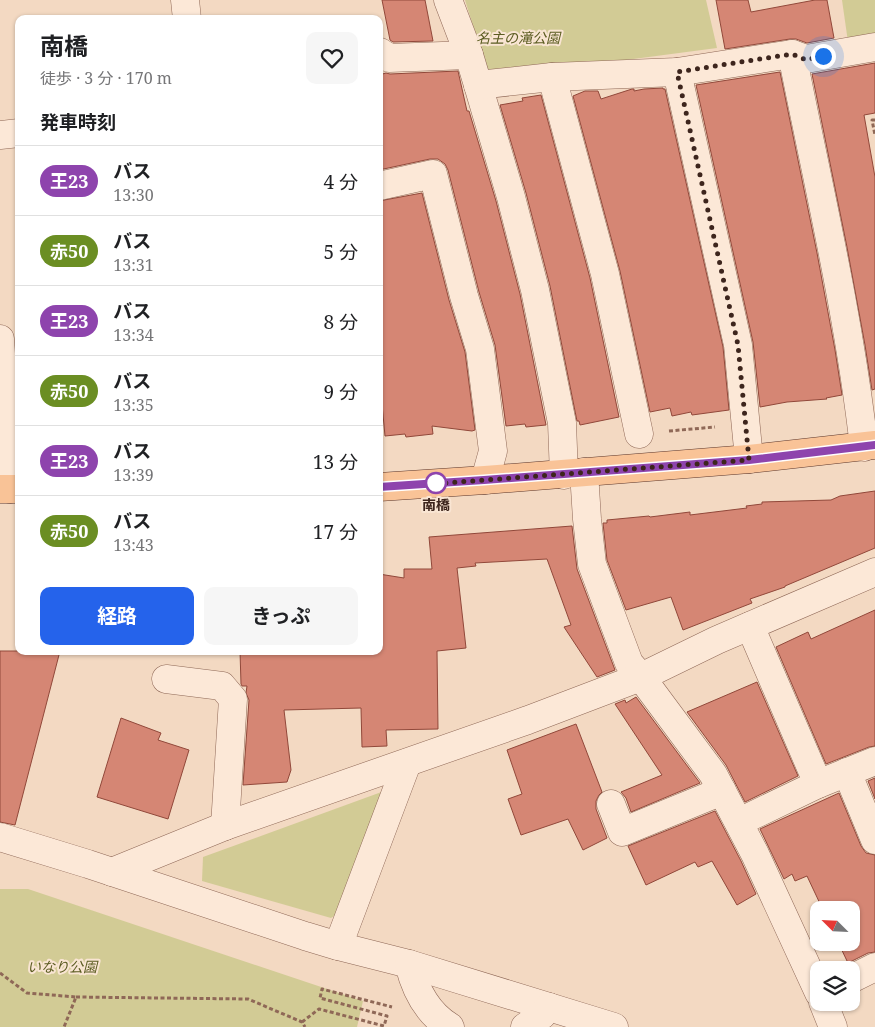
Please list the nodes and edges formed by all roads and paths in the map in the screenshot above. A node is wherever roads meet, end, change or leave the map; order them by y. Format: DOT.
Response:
graph roads {
  1 [pos="185,0"];
  2 [pos="448,0"];
  3 [pos="187,15"];
  4 [pos="875,46"];
  5 [pos="383,54"];
  6 [pos="469,54"];
  7 [pos="792,54"];
  8 [pos="677,72"];
  9 [pos="552,77"];
  10 [pos="478,85"];
  11 [pos="875,120"];
  12 [pos="15,133"];
  13 [pos="0,135"];
  14 [pos="875,135"];
  15 [pos="383,185"];
  16 [pos="0,339"];
  17 [pos="746,424"];
  18 [pos="639,434"];
  19 [pos="869,446"];
  20 [pos="749,460"];
  21 [pos="574,474"];
  22 [pos="484,480"];
  23 [pos="383,487"];
  24 [pos="10,489"];
  25 [pos="875,572"];
  26 [pos="750,626"];
  27 [pos="641,677"];
  28 [pos="166,679"];
  29 [pos="875,761"];
  30 [pos="408,763"];
  31 [pos="847,772"];
  32 [pos="818,784"];
  33 [pos="722,791"];
  34 [pos="611,804"];
  35 [pos="739,822"];
  36 [pos="225,826"];
  37 [pos="0,837"];
  38 [pos="875,840"];
  39 [pos="112,872"];
  40 [pos="338,946"];
  41 [pos="409,964"];
  42 [pos="875,967"];
  43 [pos="0,973"];
  44 [pos="810,973"];
  45 [pos="860,974"];
  46 [pos="420,996"];
  47 [pos="76,997"];
  48 [pos="549,1007"];
  49 [pos="827,1011"];
  50 [pos="302,1022"];
  51 [pos="64,1027"];
  52 [pos="305,1027"];
  53 [pos="450,1027"];
  54 [pos="525,1027"];
  55 [pos="614,1027"];
  56 [pos="833,1027"];
  1 -- 3 [label="street"];
  2 -- 6 [label="street"];
  4 -- 7 [label="street"];
  5 -- 6 [label="street"];
  6 -- 10 [label="street"];
  7 -- 8 [label="street"];
  7 -- 19 [label="street"];
  8 -- 9 [label="street"];
  8 -- 17 [label="street"];
  9 -- 10 [label="street"];
  9 -- 18 [label="street"];
  10 -- 21 [label="street"];
  11 -- 14 [label="path"];
  12 -- 13 [label="street"];
  15 -- 22 [label="street"];
  16 -- 24 [label="street"];
  17 -- 18 [label="path"];
  17 -- 20 [label="street"];
  19 -- 20 [label="main road"];
  20 -- 21 [label="main road"];
  21 -- 22 [label="main road"];
  21 -- 27 [label="street"];
  22 -- 23 [label="main road"];
  25 -- 26 [label="street"];
  26 -- 27 [label="street"];
  26 -- 32 [label="street"];
  27 -- 30 [label="street"];
  27 -- 33 [label="street"];
  28 -- 36 [label="street"];
  29 -- 31 [label="street"];
  30 -- 36 [label="street"];
  30 -- 40 [label="street"];
  31 -- 32 [label="street"];
  31 -- 38 [label="street"];
  32 -- 35 [label="street"];
  33 -- 34 [label="street"];
  33 -- 35 [label="street"];
  35 -- 44 [label="street"];
  36 -- 39 [label="street"];
  37 -- 39 [label="street"];
  39 -- 40 [label="street"];
  40 -- 41 [label="street"];
  41 -- 46 [label="street"];
  41 -- 48 [label="street"];
  42 -- 45 [label="street"];
  43 -- 47 [label="path"];
  46 -- 50 [label="path"];
  46 -- 53 [label="street"];
  47 -- 50 [label="path"];
  47 -- 51 [label="path"];
  48 -- 54 [label="street"];
  48 -- 55 [label="street"];
  49 -- 56 [label="street"];
  50 -- 52 [label="path"];
}
